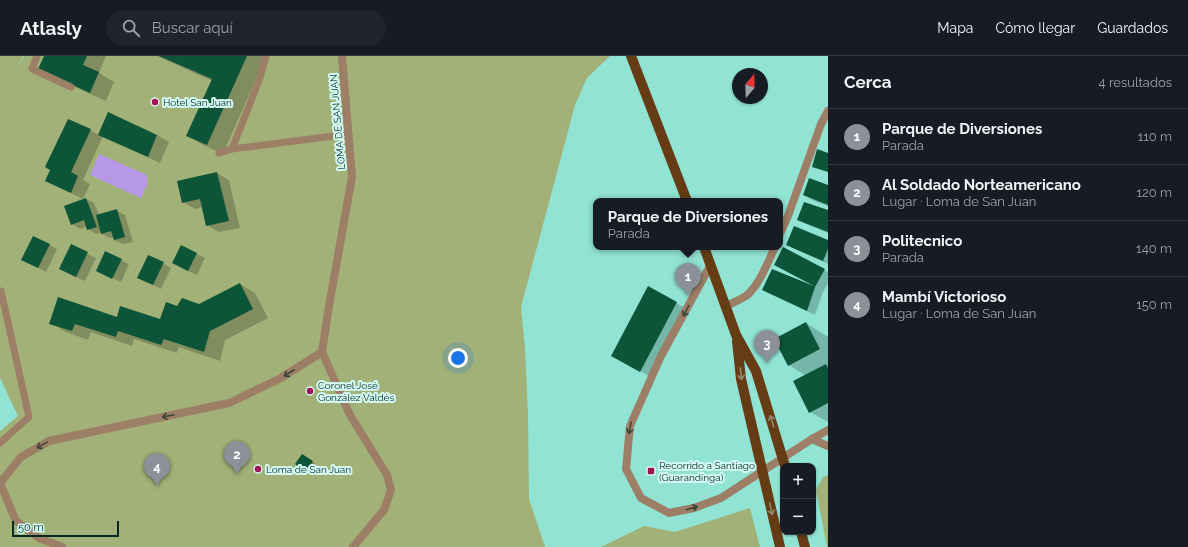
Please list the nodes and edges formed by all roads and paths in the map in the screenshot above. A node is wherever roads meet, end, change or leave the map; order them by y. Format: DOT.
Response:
graph roads {
  1 [pos="37,56"];
  2 [pos="266,56"];
  3 [pos="342,56"];
  4 [pos="631,56"];
  5 [pos="71,87"];
  6 [pos="828,111"];
  7 [pos="349,134"];
  8 [pos="232,149"];
  9 [pos="219,153"];
  10 [pos="686,198"];
  11 [pos="783,227"];
  12 [pos="705,250"];
  13 [pos="774,250"];
  14 [pos="711,264"];
  15 [pos="0,291"];
  16 [pos="726,306"];
  17 [pos="736,335"];
  18 [pos="322,352"];
  19 [pos="828,430"];
  20 [pos="812,439"];
  21 [pos="0,442"];
  22 [pos="828,446"];
  23 [pos="784,462"];
  24 [pos="763,471"];
  25 [pos="0,482"];
  26 [pos="802,535"];
  27 [pos="62,547"];
  28 [pos="353,547"];
  29 [pos="780,547"];
  30 [pos="805,547"];
  1 -- 5 [label="lane"];
  2 -- 8 [label="lane"];
  3 -- 7 [label="street, LOMA DE SAN JUAN"];
  4 -- 10 [label="main road"];
  6 -- 11 [label="street"];
  7 -- 8 [label="lane"];
  7 -- 18 [label="street, LOMA DE SAN JUAN"];
  8 -- 9 [label="lane"];
  12 -- 14 [label="main road"];
  13 -- 16 [label="street"];
  14 -- 16 [label="main road"];
  14 -- 24 [label="street, one-way"];
  15 -- 21 [label="lane"];
  16 -- 17 [label="main road"];
  23 -- 17 [label="main road, one-way"];
  17 -- 24 [label="main road, one-way"];
  18 -- 25 [label="street, one-way"];
  18 -- 28 [label="street"];
  19 -- 20 [label="street"];
  20 -- 22 [label="street"];
  20 -- 23 [label="street"];
  23 -- 24 [label="street"];
  24 -- 29 [label="main road, one-way"];
  25 -- 27 [label="street"];
  26 -- 30 [label="main road"];
}
